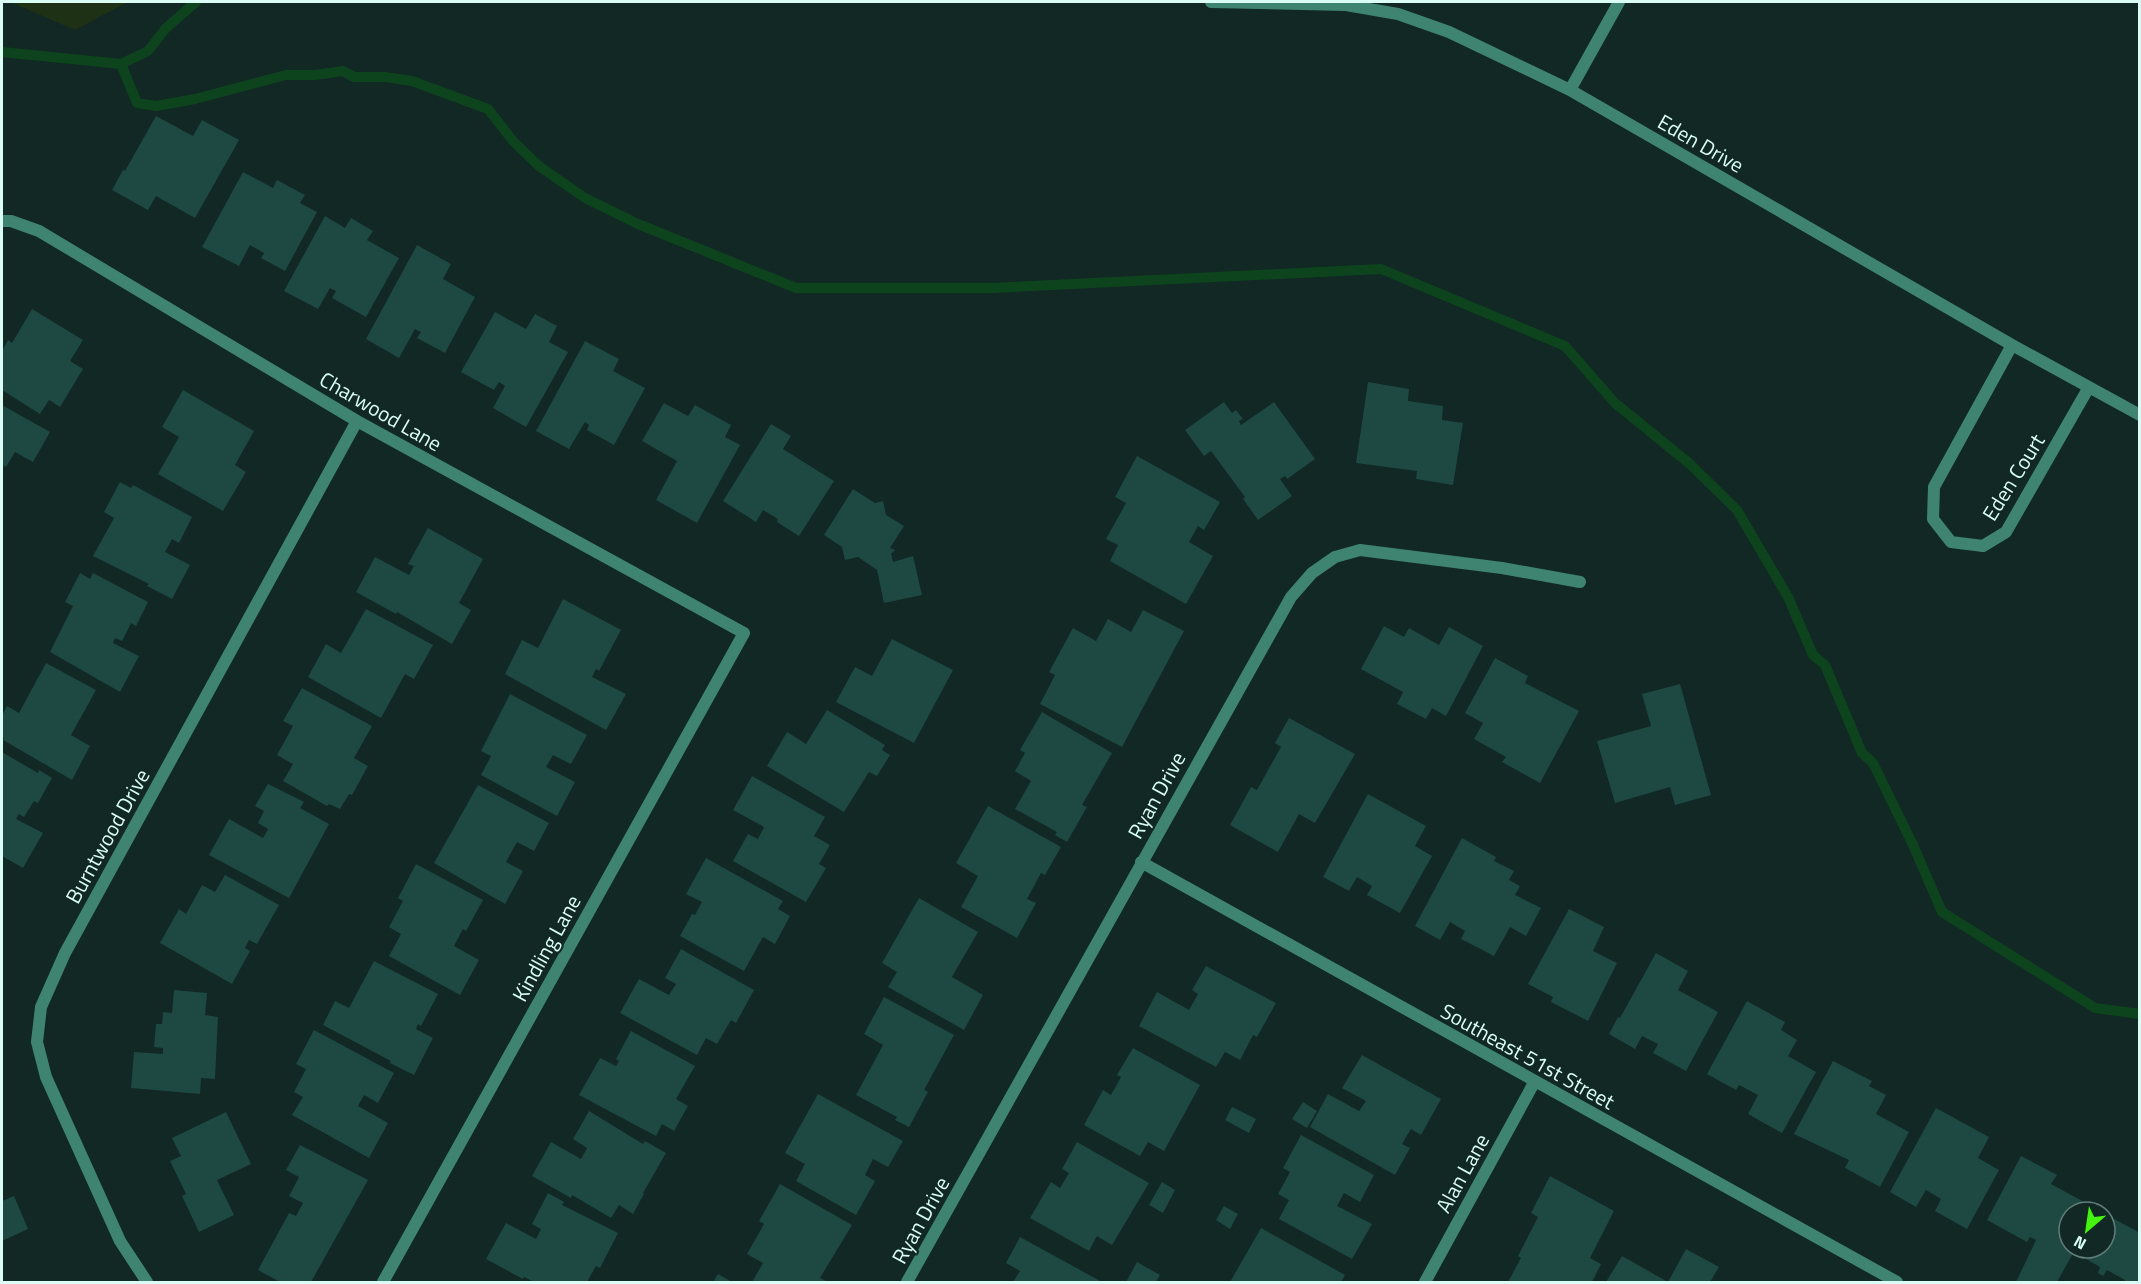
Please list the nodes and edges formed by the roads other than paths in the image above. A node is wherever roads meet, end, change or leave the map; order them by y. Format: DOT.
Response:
graph roads {
  1 [pos="1211,2"];
  2 [pos="1619,2"];
  3 [pos="1570,90"];
  4 [pos="2,221"];
  5 [pos="2012,345"];
  6 [pos="2089,387"];
  7 [pos="2139,415"];
  8 [pos="357,421"];
  9 [pos="1580,582"];
  10 [pos="744,633"];
  11 [pos="1141,862"];
  12 [pos="1534,1081"];
  13 [pos="147,1282"];
  14 [pos="382,1282"];
  15 [pos="907,1282"];
  16 [pos="1425,1282"];
  17 [pos="1897,1282"];
  1 -- 3 [label="street, Eden Drive"];
  2 -- 3 [label="street"];
  3 -- 5 [label="street, Eden Drive"];
  4 -- 8 [label="street, Charwood Lane"];
  5 -- 6 [label="street, Eden Drive"];
  5 -- 6 [label="street, Eden Court"];
  6 -- 7 [label="street, Eden Drive"];
  8 -- 10 [label="street, Charwood Lane"];
  8 -- 13 [label="street, Burntwood Drive"];
  9 -- 11 [label="street, Ryan Drive"];
  10 -- 14 [label="street, Kindling Lane"];
  11 -- 12 [label="street, Southeast 51st Street"];
  11 -- 15 [label="street, Ryan Drive"];
  12 -- 16 [label="street, Alan Lane"];
  12 -- 17 [label="street, Southeast 51st Street"];
}
